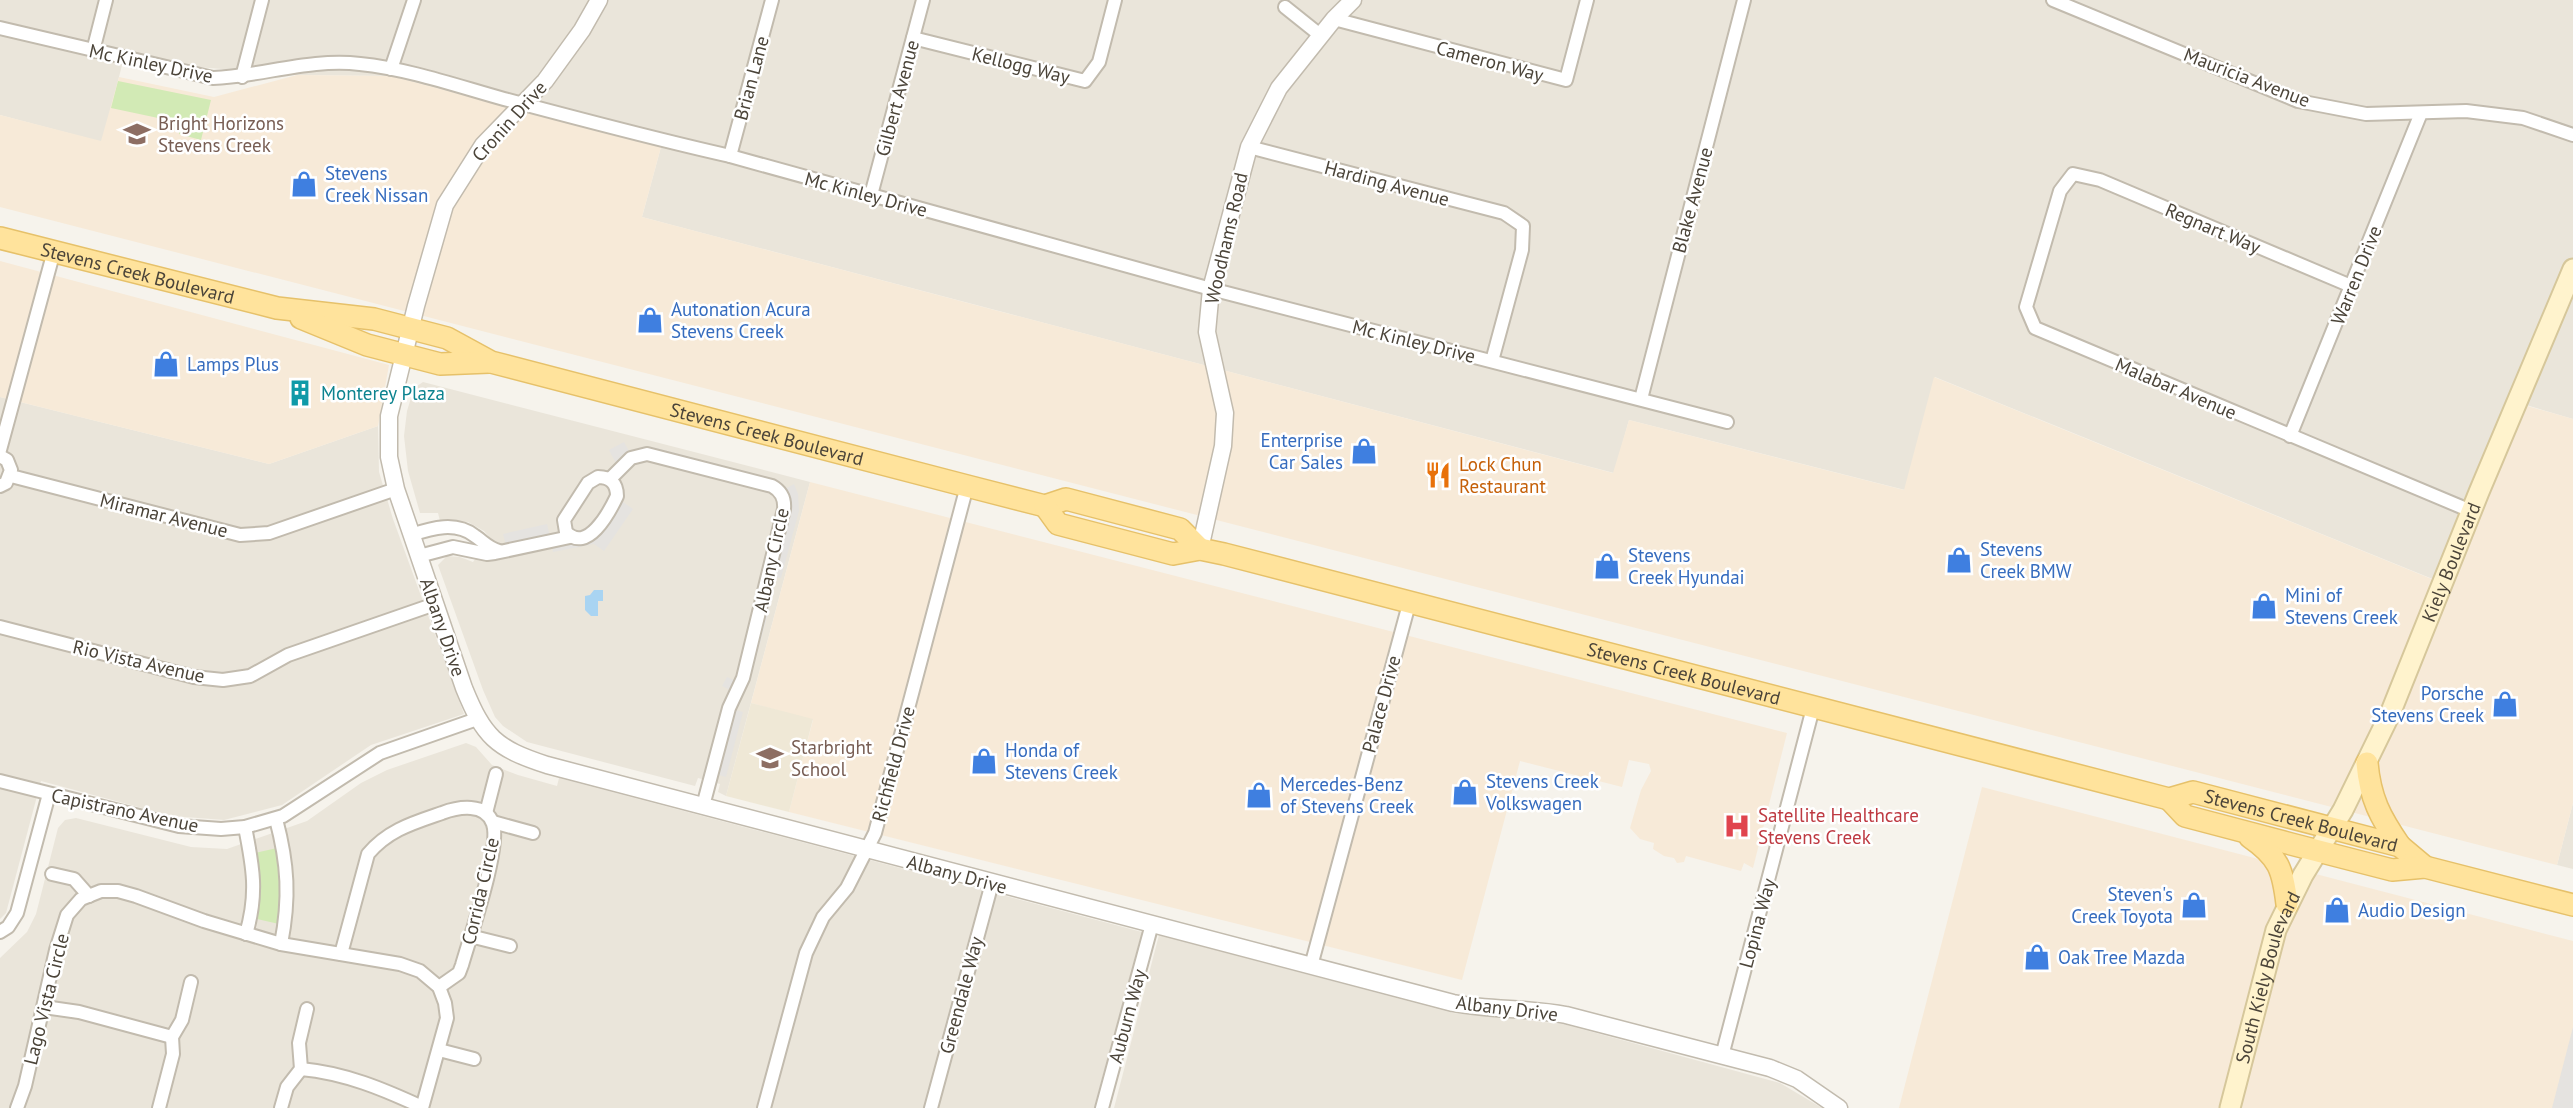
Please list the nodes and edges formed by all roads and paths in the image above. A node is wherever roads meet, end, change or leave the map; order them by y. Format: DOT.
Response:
graph roads {
  1 [pos="106,0"];
  2 [pos="262,0"];
  3 [pos="414,0"];
  4 [pos="599,0"];
  5 [pos="772,0"];
  6 [pos="923,0"];
  7 [pos="1115,0"];
  8 [pos="1353,0"];
  9 [pos="1587,0"];
  10 [pos="1744,0"];
  11 [pos="2053,0"];
  12 [pos="1285,7"];
  13 [pos="1334,19"];
  14 [pos="0,28"];
  15 [pos="1320,36"];
  16 [pos="913,38"];
  17 [pos="93,51"];
  18 [pos="391,69"];
  19 [pos="242,77"];
  20 [pos="524,104"];
  21 [pos="2421,113"];
  22 [pos="2573,135"];
  23 [pos="1249,147"];
  24 [pos="730,156"];
  25 [pos="2073,174"];
  26 [pos="871,195"];
  27 [pos="0,237"];
  28 [pos="54,251"];
  29 [pos="2573,269"];
  30 [pos="2351,286"];
  31 [pos="1211,289"];
  32 [pos="276,308"];
  33 [pos="410,329"];
  34 [pos="404,355"];
  35 [pos="1492,361"];
  36 [pos="491,362"];
  37 [pos="1640,399"];
  38 [pos="1727,422"];
  39 [pos="2290,436"];
  40 [pos="0,450"];
  41 [pos="0,456"];
  42 [pos="10,476"];
  43 [pos="610,479"];
  44 [pos="0,486"];
  45 [pos="967,486"];
  46 [pos="396,489"];
  47 [pos="2471,511"];
  48 [pos="411,535"];
  49 [pos="475,535"];
  50 [pos="570,537"];
  51 [pos="470,549"];
  52 [pos="1200,549"];
  53 [pos="502,551"];
  54 [pos="419,556"];
  55 [pos="435,604"];
  56 [pos="1409,604"];
  57 [pos="0,627"];
  58 [pos="1813,708"];
  59 [pos="477,719"];
  60 [pos="2367,763"];
  61 [pos="496,774"];
  62 [pos="0,781"];
  63 [pos="49,794"];
  64 [pos="2169,799"];
  65 [pos="703,806"];
  66 [pos="489,818"];
  67 [pos="276,819"];
  68 [pos="244,827"];
  69 [pos="2331,829"];
  70 [pos="2243,831"];
  71 [pos="533,833"];
  72 [pos="2400,846"];
  73 [pos="866,850"];
  74 [pos="2317,850"];
  75 [pos="2425,867"];
  76 [pos="52,874"];
  77 [pos="992,883"];
  78 [pos="89,896"];
  79 [pos="2287,904"];
  80 [pos="2573,905"];
  81 [pos="1152,924"];
  82 [pos="0,932"];
  83 [pos="246,934"];
  84 [pos="470,936"];
  85 [pos="281,944"];
  86 [pos="510,946"];
  87 [pos="341,954"];
  88 [pos="1311,966"];
  89 [pos="191,982"];
  90 [pos="439,987"];
  91 [pos="44,1007"];
  92 [pos="307,1009"];
  93 [pos="172,1037"];
  94 [pos="439,1049"];
  95 [pos="1722,1056"];
  96 [pos="474,1059"];
  97 [pos="301,1069"];
  98 [pos="422,1107"];
  99 [pos="17,1108"];
  100 [pos="159,1108"];
  101 [pos="281,1108"];
  102 [pos="764,1108"];
  103 [pos="931,1108"];
  104 [pos="1102,1108"];
  105 [pos="1839,1108"];
  106 [pos="2230,1108"];
  1 -- 17 [label="street"];
  2 -- 19 [label="street"];
  3 -- 18 [label="street"];
  4 -- 20 [label="street, Cronin Drive"];
  5 -- 24 [label="street, Brian Lane"];
  6 -- 16 [label="street, Gilbert Avenue"];
  7 -- 16 [label="street, Kellogg Way"];
  8 -- 13 [label="street, Woodhams Road"];
  9 -- 13 [label="street, Cameron Way"];
  10 -- 37 [label="street, Blake Avenue"];
  11 -- 21 [label="street, Mauricia Avenue"];
  12 -- 15 [label="street"];
  13 -- 15 [label="street, Woodhams Road"];
  14 -- 17 [label="street, Mc Kinley Drive"];
  15 -- 23 [label="street, Woodhams Road"];
  16 -- 26 [label="street, Gilbert Avenue"];
  17 -- 19 [label="street, Mc Kinley Drive"];
  18 -- 19 [label="street, Mc Kinley Drive"];
  18 -- 20 [label="street, Mc Kinley Drive"];
  20 -- 24 [label="street, Mc Kinley Drive"];
  20 -- 33 [label="street, Cronin Drive"];
  21 -- 22 [label="street, Mauricia Avenue"];
  21 -- 30 [label="street, Warren Drive"];
  23 -- 31 [label="street, Woodhams Road"];
  23 -- 35 [label="street, Harding Avenue"];
  24 -- 26 [label="street, Mc Kinley Drive"];
  25 -- 30 [label="street, Regnart Way"];
  25 -- 39 [label="street, Malabar Avenue"];
  26 -- 31 [label="street, Mc Kinley Drive"];
  27 -- 28 [label="main road, Stevens Creek Boulevard"];
  28 -- 32 [label="main road, Stevens Creek Boulevard"];
  28 -- 40 [label="street"];
  29 -- 47 [label="main road, Kiely Boulevard"];
  30 -- 39 [label="street, Warren Drive"];
  31 -- 35 [label="street, Mc Kinley Drive"];
  31 -- 52 [label="street, Woodhams Road"];
  32 -- 33 [label="main road, Stevens Creek Boulevard"];
  32 -- 34 [label="main road, Stevens Creek Boulevard"];
  33 -- 34 [label="street, Albany Drive"];
  33 -- 36 [label="main road, Stevens Creek Boulevard"];
  34 -- 36 [label="main road, Stevens Creek Boulevard"];
  34 -- 46 [label="street, Albany Drive"];
  35 -- 37 [label="street, Mc Kinley Drive"];
  36 -- 45 [label="main road, Stevens Creek Boulevard"];
  37 -- 38 [label="street, Mc Kinley Drive"];
  39 -- 47 [label="street, Malabar Avenue"];
  41 -- 42 [label="street"];
  42 -- 44 [label="street"];
  42 -- 46 [label="street, Miramar Avenue"];
  43 -- 50 [label="street, Albany Circle"];
  43 -- 50 [label="street"];
  43 -- 65 [label="street, Albany Circle"];
  45 -- 52 [label="main road, Stevens Creek Boulevard"];
  45 -- 73 [label="street, Richfield Drive"];
  46 -- 48 [label="street, Albany Drive"];
  47 -- 60 [label="main road, Kiely Boulevard"];
  48 -- 49 [label="street"];
  48 -- 54 [label="street, Albany Drive"];
  49 -- 51 [label="street"];
  49 -- 53 [label="street"];
  50 -- 53 [label="street"];
  51 -- 53 [label="street"];
  51 -- 54 [label="street"];
  52 -- 56 [label="main road, Stevens Creek Boulevard"];
  54 -- 55 [label="street, Albany Drive"];
  55 -- 57 [label="street, Rio Vista Avenue"];
  55 -- 59 [label="street, Albany Drive"];
  56 -- 58 [label="main road, Stevens Creek Boulevard"];
  56 -- 88 [label="street, Palace Drive"];
  58 -- 64 [label="main road, Stevens Creek Boulevard"];
  58 -- 95 [label="street, Lopina Way"];
  59 -- 65 [label="street, Albany Drive"];
  59 -- 67 [label="street, Capistrano Avenue"];
  60 -- 69 [label="main road, Kiely Boulevard"];
  60 -- 72 [label="main road"];
  61 -- 66 [label="street"];
  62 -- 63 [label="street, Capistrano Avenue"];
  63 -- 68 [label="street, Capistrano Avenue"];
  63 -- 82 [label="street"];
  64 -- 69 [label="main road, Stevens Creek Boulevard"];
  64 -- 70 [label="main road, Stevens Creek Boulevard"];
  65 -- 73 [label="street, Albany Drive"];
  66 -- 71 [label="street"];
  66 -- 84 [label="street, Corrida Circle"];
  66 -- 87 [label="street, Corrida Circle"];
  67 -- 68 [label="street, Capistrano Avenue"];
  67 -- 85 [label="street"];
  68 -- 83 [label="street"];
  69 -- 72 [label="main road, Stevens Creek Boulevard"];
  69 -- 74 [label="main road, Kiely Boulevard"];
  70 -- 74 [label="main road, Stevens Creek Boulevard"];
  70 -- 79 [label="main road"];
  72 -- 75 [label="main road, Stevens Creek Boulevard"];
  73 -- 77 [label="street, Albany Drive"];
  73 -- 102 [label="street, Richfield Drive"];
  74 -- 75 [label="main road, Stevens Creek Boulevard"];
  74 -- 79 [label="main road, South Kiely Boulevard"];
  75 -- 80 [label="main road, Stevens Creek Boulevard"];
  76 -- 78 [label="street"];
  77 -- 81 [label="street, Albany Drive"];
  77 -- 103 [label="street, Greendale Way"];
  78 -- 83 [label="street"];
  78 -- 91 [label="street, Lago Vista Circle"];
  79 -- 106 [label="main road, South Kiely Boulevard"];
  81 -- 88 [label="street, Albany Drive"];
  81 -- 104 [label="street, Auburn Way"];
  83 -- 85 [label="street"];
  84 -- 86 [label="street"];
  84 -- 90 [label="street, Corrida Circle"];
  85 -- 87 [label="street"];
  87 -- 90 [label="street"];
  88 -- 95 [label="street, Albany Drive"];
  89 -- 93 [label="street"];
  90 -- 94 [label="street"];
  91 -- 93 [label="street"];
  91 -- 99 [label="street, Lago Vista Circle"];
  92 -- 97 [label="street"];
  93 -- 100 [label="street"];
  94 -- 96 [label="street"];
  94 -- 98 [label="street"];
  95 -- 105 [label="street, Albany Drive"];
  97 -- 98 [label="street"];
  97 -- 101 [label="street"];
}
